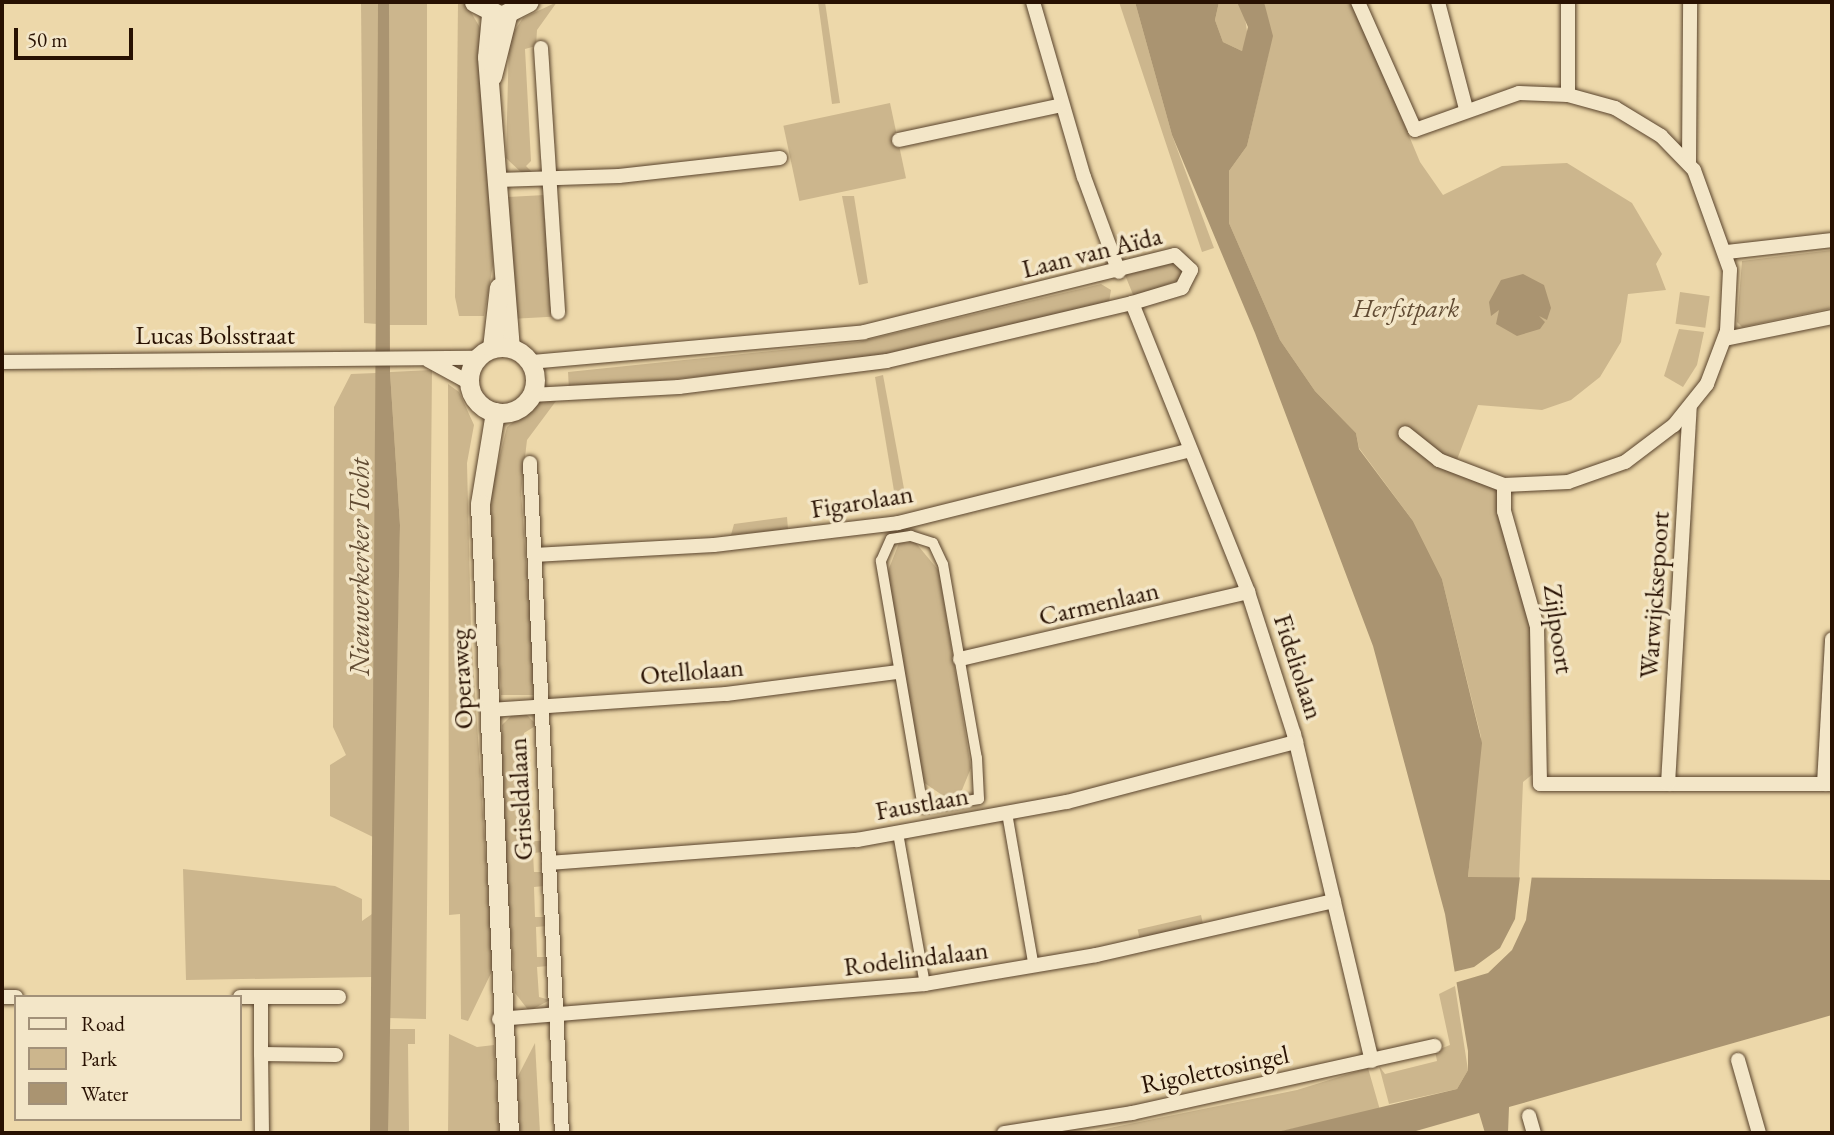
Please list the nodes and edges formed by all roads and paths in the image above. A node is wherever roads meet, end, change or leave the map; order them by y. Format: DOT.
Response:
graph roads {
  1 [pos="474,2"];
  2 [pos="529,2"];
  3 [pos="1033,2"];
  4 [pos="1358,2"];
  5 [pos="1438,2"];
  6 [pos="1568,2"];
  7 [pos="1690,2"];
  8 [pos="499,15"];
  9 [pos="541,48"];
  10 [pos="1568,94"];
  11 [pos="1062,105"];
  12 [pos="1466,109"];
  13 [pos="899,140"];
  14 [pos="780,158"];
  15 [pos="1689,163"];
  16 [pos="549,178"];
  17 [pos="498,180"];
  18 [pos="1832,240"];
  19 [pos="1727,252"];
  20 [pos="1119,272"];
  21 [pos="1132,303"];
  22 [pos="558,312"];
  23 [pos="1832,317"];
  24 [pos="1725,339"];
  25 [pos="493,351"];
  26 [pos="428,360"];
  27 [pos="2,362"];
  28 [pos="531,362"];
  29 [pos="468,382"];
  30 [pos="531,395"];
  31 [pos="1690,408"];
  32 [pos="495,412"];
  33 [pos="1405,433"];
  34 [pos="1190,450"];
  35 [pos="530,463"];
  36 [pos="1504,485"];
  37 [pos="534,555"];
  38 [pos="1248,593"];
  39 [pos="1832,639"];
  40 [pos="960,659"];
  41 [pos="897,672"];
  42 [pos="541,707"];
  43 [pos="490,710"];
  44 [pos="1296,742"];
  45 [pos="1668,784"];
  46 [pos="1828,784"];
  47 [pos="1007,813"];
  48 [pos="898,833"];
  49 [pos="548,863"];
  50 [pos="1334,901"];
  51 [pos="1034,967"];
  52 [pos="925,984"];
  53 [pos="242,997"];
  54 [pos="261,997"];
  55 [pos="339,998"];
  56 [pos="555,1017"];
  57 [pos="505,1019"];
  58 [pos="1434,1046"];
  59 [pos="261,1054"];
  60 [pos="336,1055"];
  61 [pos="1738,1060"];
  62 [pos="1372,1061"];
  63 [pos="1529,1116"];
  64 [pos="508,1126"];
  65 [pos="262,1133"];
  66 [pos="562,1133"];
  67 [pos="1004,1133"];
  68 [pos="1534,1133"];
  69 [pos="1759,1133"];
  1 -- 8 [label="main road"];
  2 -- 8 [label="main road"];
  3 -- 11 [label="street"];
  4 -- 12 [label="street"];
  5 -- 12 [label="street"];
  6 -- 10 [label="street"];
  7 -- 15 [label="street"];
  8 -- 17 [label="main road"];
  9 -- 16 [label="street"];
  10 -- 12 [label="street"];
  10 -- 15 [label="street"];
  11 -- 13 [label="street"];
  11 -- 20 [label="street"];
  14 -- 16 [label="street"];
  15 -- 19 [label="street"];
  16 -- 17 [label="street"];
  16 -- 22 [label="street"];
  17 -- 25 [label="main road"];
  18 -- 19 [label="street"];
  19 -- 24 [label="street"];
  20 -- 21 [label="street, Laan van Aïda"];
  20 -- 28 [label="street, Laan van Aïda"];
  21 -- 30 [label="street, Laan van Aïda"];
  21 -- 34 [label="street, Fideliolaan"];
  23 -- 24 [label="street"];
  24 -- 31 [label="street"];
  25 -- 26 [label="street, Lucas Bolsstraat"];
  25 -- 28 [label="main road"];
  25 -- 29 [label="main road"];
  26 -- 27 [label="street, Lucas Bolsstraat"];
  26 -- 29 [label="street, Lucas Bolsstraat"];
  28 -- 30 [label="main road"];
  29 -- 32 [label="main road"];
  30 -- 32 [label="main road"];
  31 -- 36 [label="street"];
  31 -- 45 [label="street, Warwijcksepoort"];
  32 -- 43 [label="main road, Operaweg"];
  33 -- 36 [label="street"];
  34 -- 37 [label="street, Figarolaan"];
  34 -- 38 [label="street, Fideliolaan"];
  35 -- 37 [label="street, Griseldalaan"];
  36 -- 45 [label="street, Zijlpoort"];
  37 -- 42 [label="street, Griseldalaan"];
  38 -- 40 [label="street, Carmenlaan"];
  38 -- 44 [label="street, Fideliolaan"];
  39 -- 46 [label="street"];
  40 -- 41 [label="street"];
  40 -- 41 [label="street"];
  41 -- 42 [label="street, Otellolaan"];
  42 -- 43 [label="street, Otellolaan"];
  42 -- 49 [label="street, Griseldalaan"];
  43 -- 57 [label="main road, Operaweg"];
  44 -- 47 [label="street, Faustlaan"];
  44 -- 50 [label="street, Fideliolaan"];
  45 -- 46 [label="street"];
  47 -- 48 [label="street, Faustlaan"];
  47 -- 51 [label="street"];
  48 -- 49 [label="street, Faustlaan"];
  48 -- 52 [label="street"];
  49 -- 56 [label="street, Griseldalaan"];
  50 -- 51 [label="street, Rodelindalaan"];
  50 -- 62 [label="street, Fideliolaan"];
  51 -- 52 [label="street, Rodelindalaan"];
  52 -- 56 [label="street, Rodelindalaan"];
  53 -- 54 [label="street"];
  54 -- 55 [label="street"];
  54 -- 59 [label="street"];
  56 -- 57 [label="street, Rodelindalaan"];
  56 -- 66 [label="street, Griseldalaan"];
  57 -- 64 [label="main road, Operaweg"];
  58 -- 62 [label="street, Rigolettosingel"];
  59 -- 60 [label="street"];
  59 -- 65 [label="street"];
  61 -- 69 [label="street"];
  62 -- 67 [label="street, Rigolettosingel"];
  63 -- 68 [label="street"];
}
